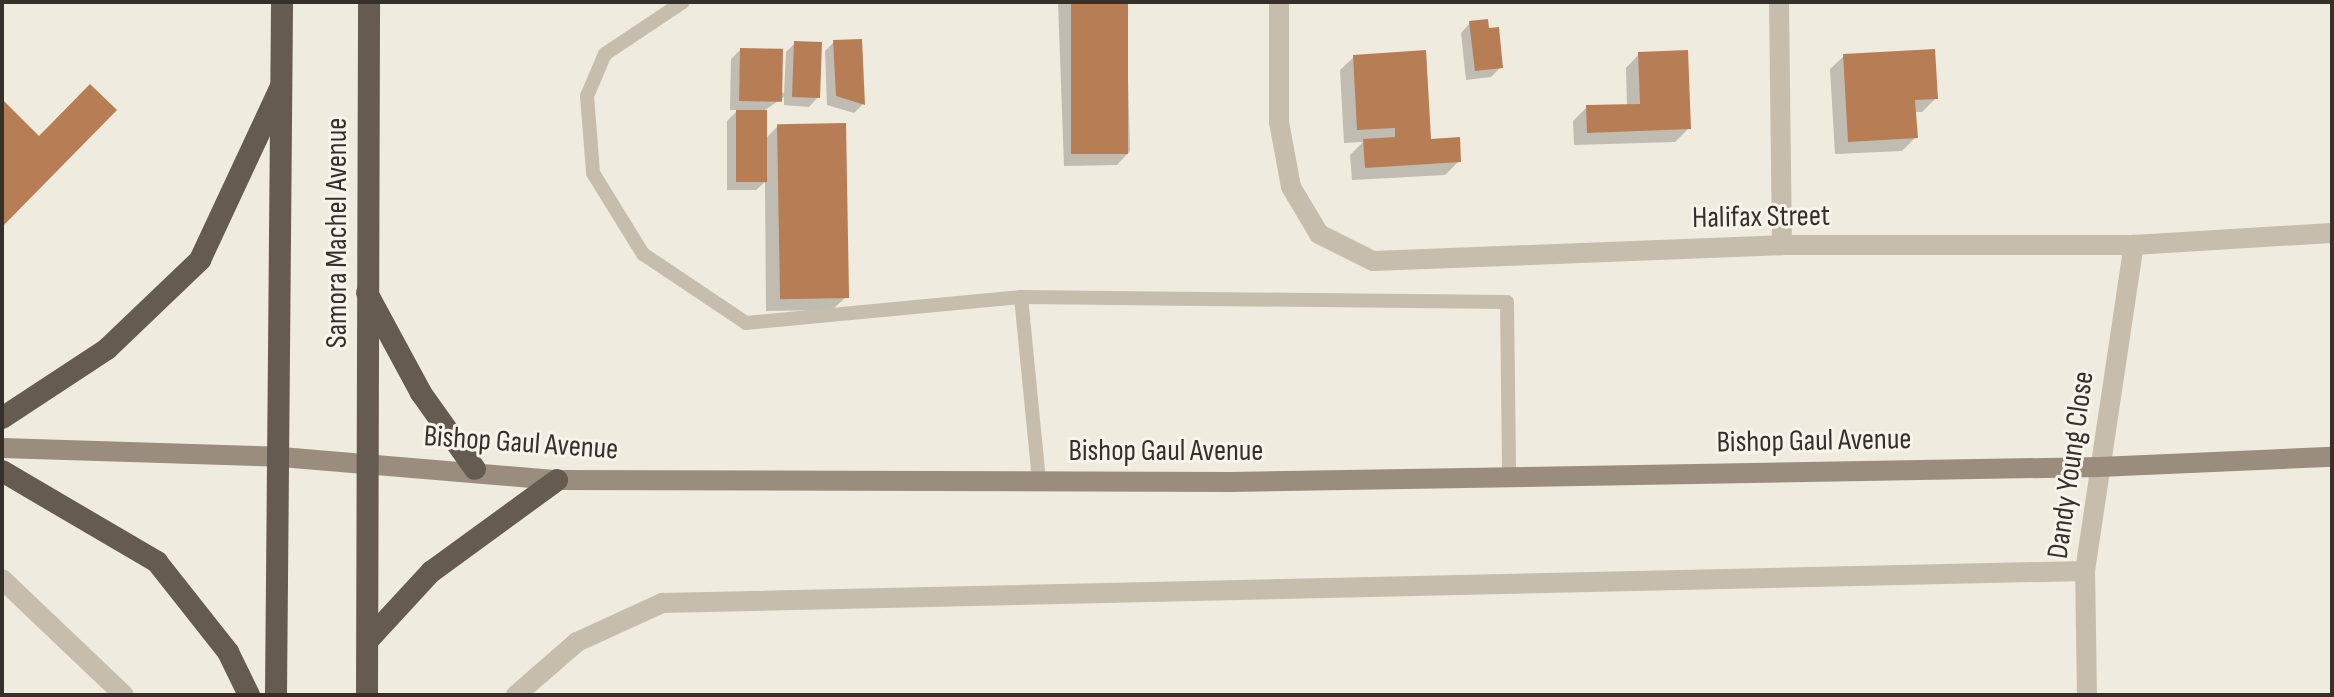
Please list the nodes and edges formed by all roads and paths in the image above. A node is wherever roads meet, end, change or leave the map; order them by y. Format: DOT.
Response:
graph roads {
  1 [pos="282,2"];
  2 [pos="369,2"];
  3 [pos="683,2"];
  4 [pos="1279,2"];
  5 [pos="1779,2"];
  6 [pos="283,80"];
  7 [pos="2332,233"];
  8 [pos="1782,245"];
  9 [pos="2134,245"];
  10 [pos="365,288"];
  11 [pos="1021,297"];
  12 [pos="2,418"];
  13 [pos="2,448"];
  14 [pos="281,457"];
  15 [pos="2332,457"];
  16 [pos="367,464"];
  17 [pos="2099,467"];
  18 [pos="475,469"];
  19 [pos="2,471"];
  20 [pos="1509,477"];
  21 [pos="557,480"];
  22 [pos="1039,482"];
  23 [pos="2085,571"];
  24 [pos="2,579"];
  25 [pos="370,638"];
  26 [pos="124,695"];
  27 [pos="249,695"];
  28 [pos="276,695"];
  29 [pos="367,695"];
  30 [pos="516,695"];
  31 [pos="2087,695"];
  1 -- 6 [label="highway, Samora Machel Avenue"];
  2 -- 10 [label="highway, Samora Machel Avenue"];
  3 -- 11 [label="lane"];
  4 -- 8 [label="street, Halifax Street"];
  5 -- 8 [label="street"];
  6 -- 12 [label="highway"];
  6 -- 14 [label="highway, Samora Machel Avenue"];
  7 -- 9 [label="street, Halifax Street"];
  8 -- 9 [label="street, Halifax Street"];
  9 -- 17 [label="street, Dandy Young Close"];
  10 -- 16 [label="highway, Samora Machel Avenue"];
  10 -- 18 [label="highway"];
  11 -- 20 [label="lane"];
  11 -- 22 [label="lane"];
  13 -- 14 [label="main road, Bishop Gaul Avenue"];
  14 -- 16 [label="main road, Bishop Gaul Avenue"];
  14 -- 28 [label="highway, Samora Machel Avenue"];
  15 -- 17 [label="main road, Bishop Gaul Avenue"];
  16 -- 18 [label="main road, Bishop Gaul Avenue"];
  16 -- 25 [label="highway, Samora Machel Avenue"];
  17 -- 20 [label="main road, Bishop Gaul Avenue"];
  17 -- 23 [label="street, Dandy Young Close"];
  18 -- 21 [label="main road, Bishop Gaul Avenue"];
  19 -- 27 [label="highway"];
  20 -- 22 [label="main road, Bishop Gaul Avenue"];
  21 -- 22 [label="main road, Bishop Gaul Avenue"];
  21 -- 25 [label="highway"];
  23 -- 30 [label="street"];
  23 -- 31 [label="street, Dandy Young Close"];
  24 -- 26 [label="street"];
  25 -- 29 [label="highway, Samora Machel Avenue"];
}
